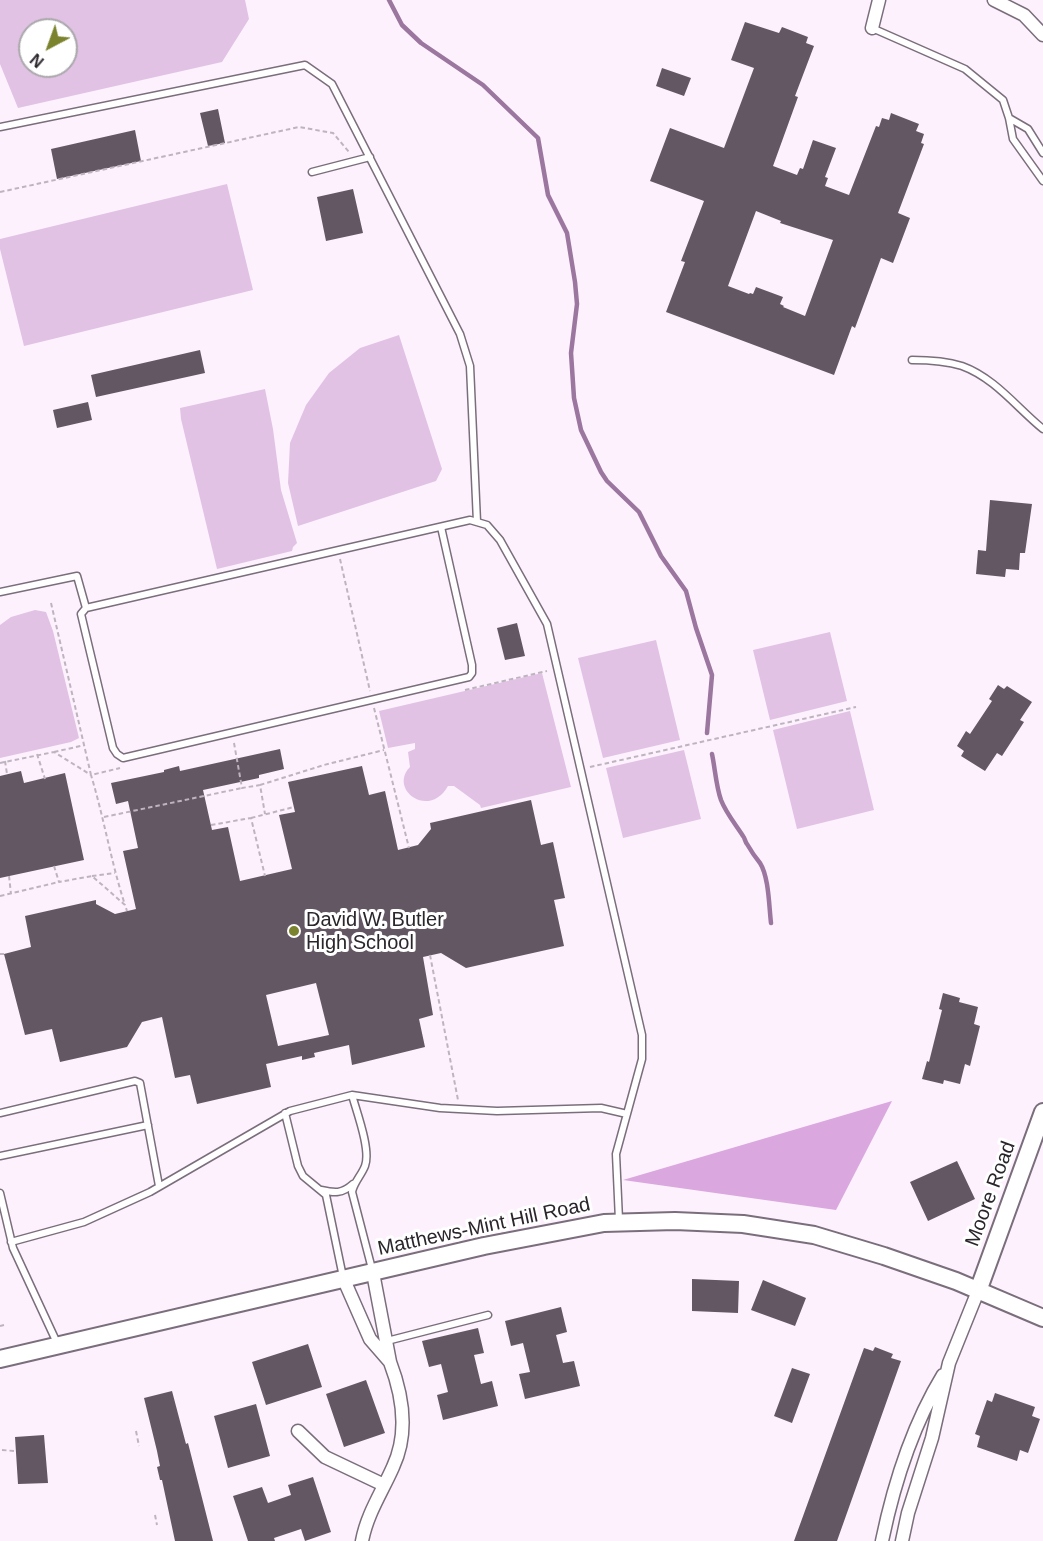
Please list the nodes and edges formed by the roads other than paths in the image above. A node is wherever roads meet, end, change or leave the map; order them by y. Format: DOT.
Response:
graph roads {
  1 [pos="879,0"];
  2 [pos="994,0"];
  3 [pos="872,28"];
  4 [pos="1043,35"];
  5 [pos="1009,117"];
  6 [pos="0,127"];
  7 [pos="1043,153"];
  8 [pos="370,157"];
  9 [pos="312,172"];
  10 [pos="1043,181"];
  11 [pos="912,360"];
  12 [pos="1043,429"];
  13 [pos="477,522"];
  14 [pos="441,527"];
  15 [pos="0,592"];
  16 [pos="86,608"];
  17 [pos="352,1095"];
  18 [pos="1043,1112"];
  19 [pos="0,1113"];
  20 [pos="285,1113"];
  21 [pos="627,1114"];
  22 [pos="148,1125"];
  23 [pos="0,1156"];
  24 [pos="354,1184"];
  25 [pos="159,1186"];
  26 [pos="320,1189"];
  27 [pos="0,1193"];
  28 [pos="620,1222"];
  29 [pos="11,1242"];
  30 [pos="373,1273"];
  31 [pos="344,1280"];
  32 [pos="978,1291"];
  33 [pos="488,1315"];
  34 [pos="1043,1318"];
  35 [pos="387,1341"];
  36 [pos="58,1345"];
  37 [pos="0,1359"];
  38 [pos="390,1362"];
  39 [pos="949,1363"];
  40 [pos="298,1431"];
  41 [pos="384,1485"];
  42 [pos="362,1541"];
  43 [pos="882,1541"];
  44 [pos="902,1541"];
  1 -- 3 [label="street"];
  2 -- 4 [label="street"];
  3 -- 5 [label="lane"];
  5 -- 7 [label="lane"];
  5 -- 10 [label="lane"];
  6 -- 8 [label="lane"];
  8 -- 9 [label="lane"];
  8 -- 13 [label="lane"];
  11 -- 12 [label="lane"];
  13 -- 14 [label="lane"];
  13 -- 21 [label="lane"];
  14 -- 16 [label="lane"];
  14 -- 16 [label="lane"];
  15 -- 16 [label="lane"];
  17 -- 20 [label="lane"];
  17 -- 21 [label="lane"];
  17 -- 24 [label="lane"];
  18 -- 32 [label="street, Moore Road"];
  19 -- 22 [label="lane"];
  20 -- 25 [label="lane"];
  20 -- 26 [label="lane"];
  21 -- 28 [label="lane"];
  22 -- 23 [label="lane"];
  22 -- 25 [label="lane"];
  24 -- 26 [label="lane"];
  24 -- 30 [label="lane"];
  25 -- 29 [label="lane"];
  26 -- 31 [label="lane"];
  27 -- 29 [label="lane"];
  28 -- 30 [label="street, Matthews-Mint Hill Road"];
  28 -- 32 [label="street, Matthews-Mint Hill Road"];
  29 -- 36 [label="lane"];
  30 -- 31 [label="street, Matthews-Mint Hill Road"];
  30 -- 35 [label="street"];
  31 -- 36 [label="street, Matthews-Mint Hill Road"];
  31 -- 38 [label="street"];
  32 -- 34 [label="street, Matthews-Mint Hill Road"];
  32 -- 39 [label="street"];
  33 -- 35 [label="lane"];
  35 -- 38 [label="street"];
  36 -- 37 [label="street, Matthews-Mint Hill Road"];
  38 -- 41 [label="street"];
  39 -- 43 [label="street"];
  39 -- 44 [label="street"];
  40 -- 41 [label="street"];
  41 -- 42 [label="street"];
}
